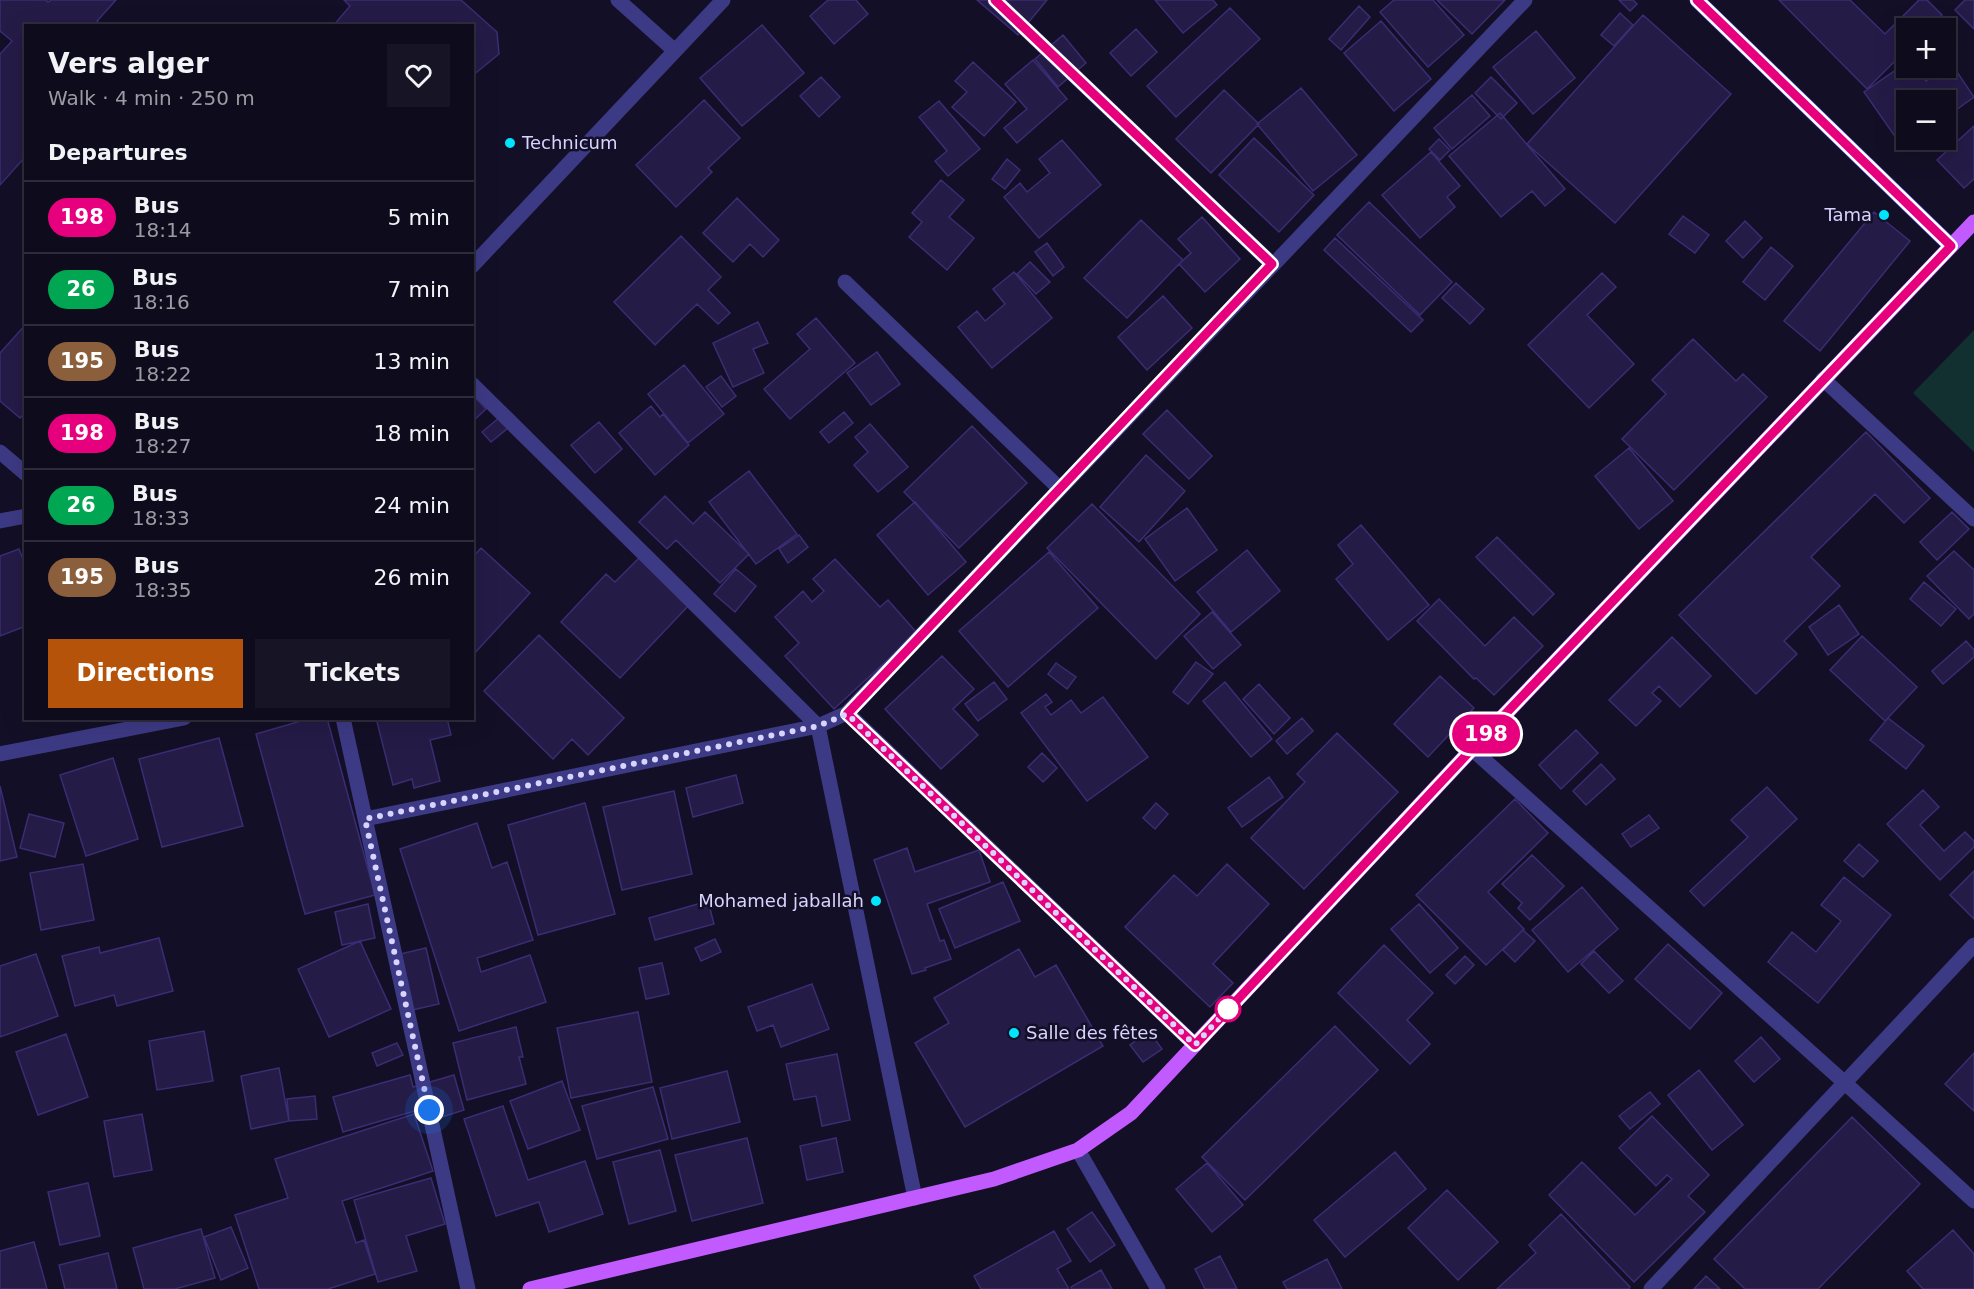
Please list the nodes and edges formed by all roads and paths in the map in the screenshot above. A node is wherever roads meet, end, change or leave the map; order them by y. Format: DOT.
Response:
graph roads {
  1 [pos="618,0"];
  2 [pos="723,0"];
  3 [pos="995,0"];
  4 [pos="1525,0"];
  5 [pos="1697,0"];
  6 [pos="675,51"];
  7 [pos="1974,222"];
  8 [pos="1951,246"];
  9 [pos="474,264"];
  10 [pos="1272,264"];
  11 [pos="845,282"];
  12 [pos="1823,379"];
  13 [pos="474,386"];
  14 [pos="0,452"];
  15 [pos="24,472"];
  16 [pos="1060,489"];
  17 [pos="24,516"];
  18 [pos="1974,519"];
  19 [pos="0,521"];
  20 [pos="847,714"];
  21 [pos="174,720"];
  22 [pos="344,720"];
  23 [pos="818,726"];
  24 [pos="1472,749"];
  25 [pos="0,754"];
  26 [pos="365,819"];
  27 [pos="1974,945"];
  28 [pos="1195,1045"];
  29 [pos="1845,1083"];
  30 [pos="1078,1150"];
  31 [pos="915,1198"];
  32 [pos="1974,1202"];
  33 [pos="468,1289"];
  34 [pos="530,1289"];
  35 [pos="1158,1289"];
  36 [pos="1651,1289"];
  1 -- 6 [label="street"];
  2 -- 6 [label="street"];
  3 -- 10 [label="street"];
  4 -- 10 [label="street"];
  5 -- 8 [label="main road"];
  6 -- 9 [label="street"];
  7 -- 8 [label="main road"];
  8 -- 12 [label="main road"];
  10 -- 16 [label="street"];
  11 -- 16 [label="street"];
  12 -- 18 [label="street"];
  12 -- 24 [label="main road"];
  13 -- 23 [label="street"];
  14 -- 15 [label="street"];
  16 -- 20 [label="street"];
  17 -- 19 [label="street"];
  20 -- 23 [label="street"];
  20 -- 28 [label="street"];
  21 -- 25 [label="street"];
  22 -- 26 [label="street"];
  23 -- 26 [label="street"];
  23 -- 31 [label="street"];
  24 -- 28 [label="main road"];
  24 -- 29 [label="street"];
  26 -- 33 [label="street"];
  27 -- 29 [label="street"];
  28 -- 30 [label="main road"];
  29 -- 32 [label="street"];
  29 -- 36 [label="street"];
  30 -- 31 [label="main road"];
  30 -- 35 [label="street"];
  31 -- 34 [label="main road"];
}
